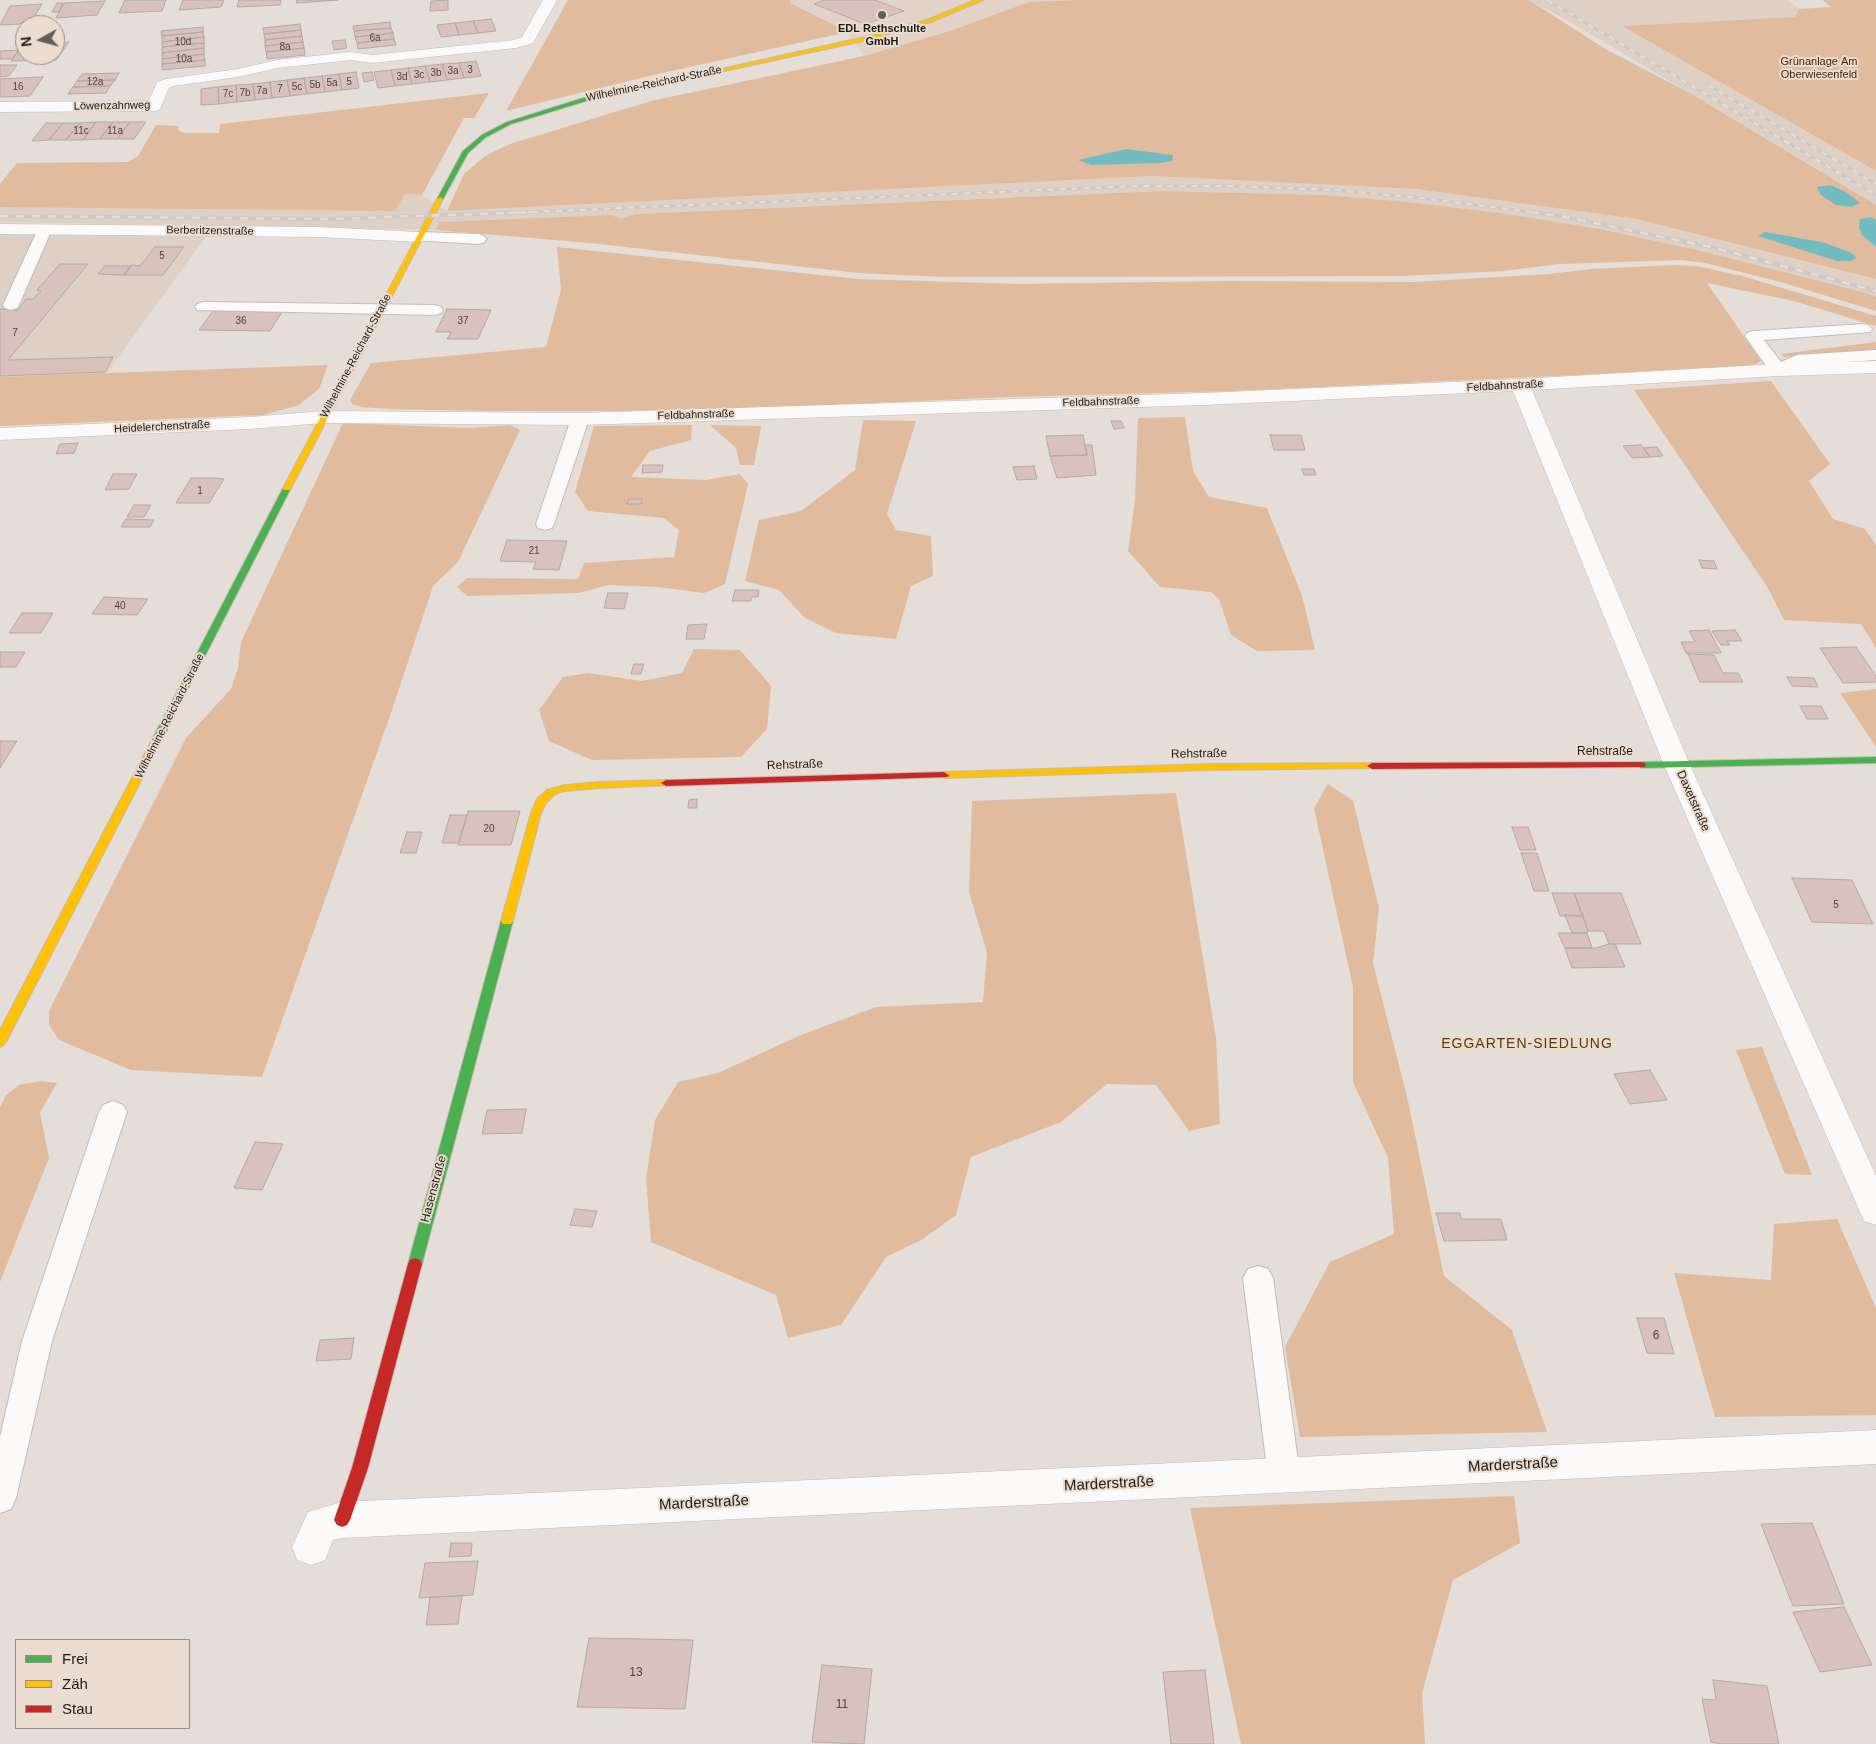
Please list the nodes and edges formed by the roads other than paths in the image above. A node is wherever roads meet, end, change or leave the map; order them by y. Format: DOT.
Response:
graph roads {
  1 [pos="550,0"];
  2 [pos="980,0"];
  3 [pos="367,65"];
  4 [pos="238,73"];
  5 [pos="0,107"];
  6 [pos="0,228"];
  7 [pos="45,229"];
  8 [pos="420,237"];
  9 [pos="479,239"];
  10 [pos="11,305"];
  11 [pos="203,307"];
  12 [pos="381,310"];
  13 [pos="435,310"];
  14 [pos="1864,329"];
  15 [pos="1876,355"];
  16 [pos="1876,367"];
  17 [pos="1778,370"];
  18 [pos="1520,385"];
  19 [pos="324,416"];
  20 [pos="580,419"];
  21 [pos="0,434"];
  22 [pos="545,524"];
  23 [pos="1876,760"];
  24 [pos="1677,765"];
  25 [pos="536,813"];
  26 [pos="0,1042"];
  27 [pos="113,1112"];
  28 [pos="1876,1212"];
  29 [pos="1258,1278"];
  30 [pos="1876,1446"];
  31 [pos="1284,1476"];
  32 [pos="0,1498"];
  33 [pos="342,1520"];
  34 [pos="312,1547"];
  1 -- 3 [label="street, Löwenzahnweg"];
  2 -- 8 [label="street, Wilhelmine-Reichard-Straße"];
  3 -- 4 [label="street, Löwenzahnweg"];
  3 -- 4 [label="street, Löwenzahnweg"];
  4 -- 5 [label="street, Löwenzahnweg"];
  6 -- 7 [label="street, Berberitzenstraße"];
  7 -- 8 [label="street, Berberitzenstraße"];
  7 -- 10 [label="lane"];
  8 -- 9 [label="lane"];
  8 -- 12 [label="street, Wilhelmine-Reichard-Straße"];
  11 -- 12 [label="lane"];
  12 -- 13 [label="lane"];
  12 -- 19 [label="street, Wilhelmine-Reichard-Straße"];
  14 -- 17 [label="lane"];
  15 -- 17 [label="lane"];
  16 -- 17 [label="street, Feldbahnstraße"];
  17 -- 18 [label="street, Feldbahnstraße"];
  18 -- 20 [label="street, Feldbahnstraße"];
  18 -- 24 [label="street, Daxetstraße"];
  19 -- 20 [label="street, Feldbahnstraße"];
  19 -- 21 [label="street, Heidelerchenstraße"];
  19 -- 26 [label="street, Wilhelmine-Reichard-Straße"];
  20 -- 22 [label="lane"];
  23 -- 24 [label="street, Rehstraße"];
  24 -- 25 [label="street, Rehstraße"];
  24 -- 28 [label="street, Daxetstraße"];
  25 -- 33 [label="street, Hasenstraße"];
  27 -- 32 [label="lane"];
  29 -- 31 [label="lane"];
  30 -- 31 [label="street, Marderstraße"];
  31 -- 33 [label="street, Marderstraße"];
  33 -- 34 [label="street"];
}
